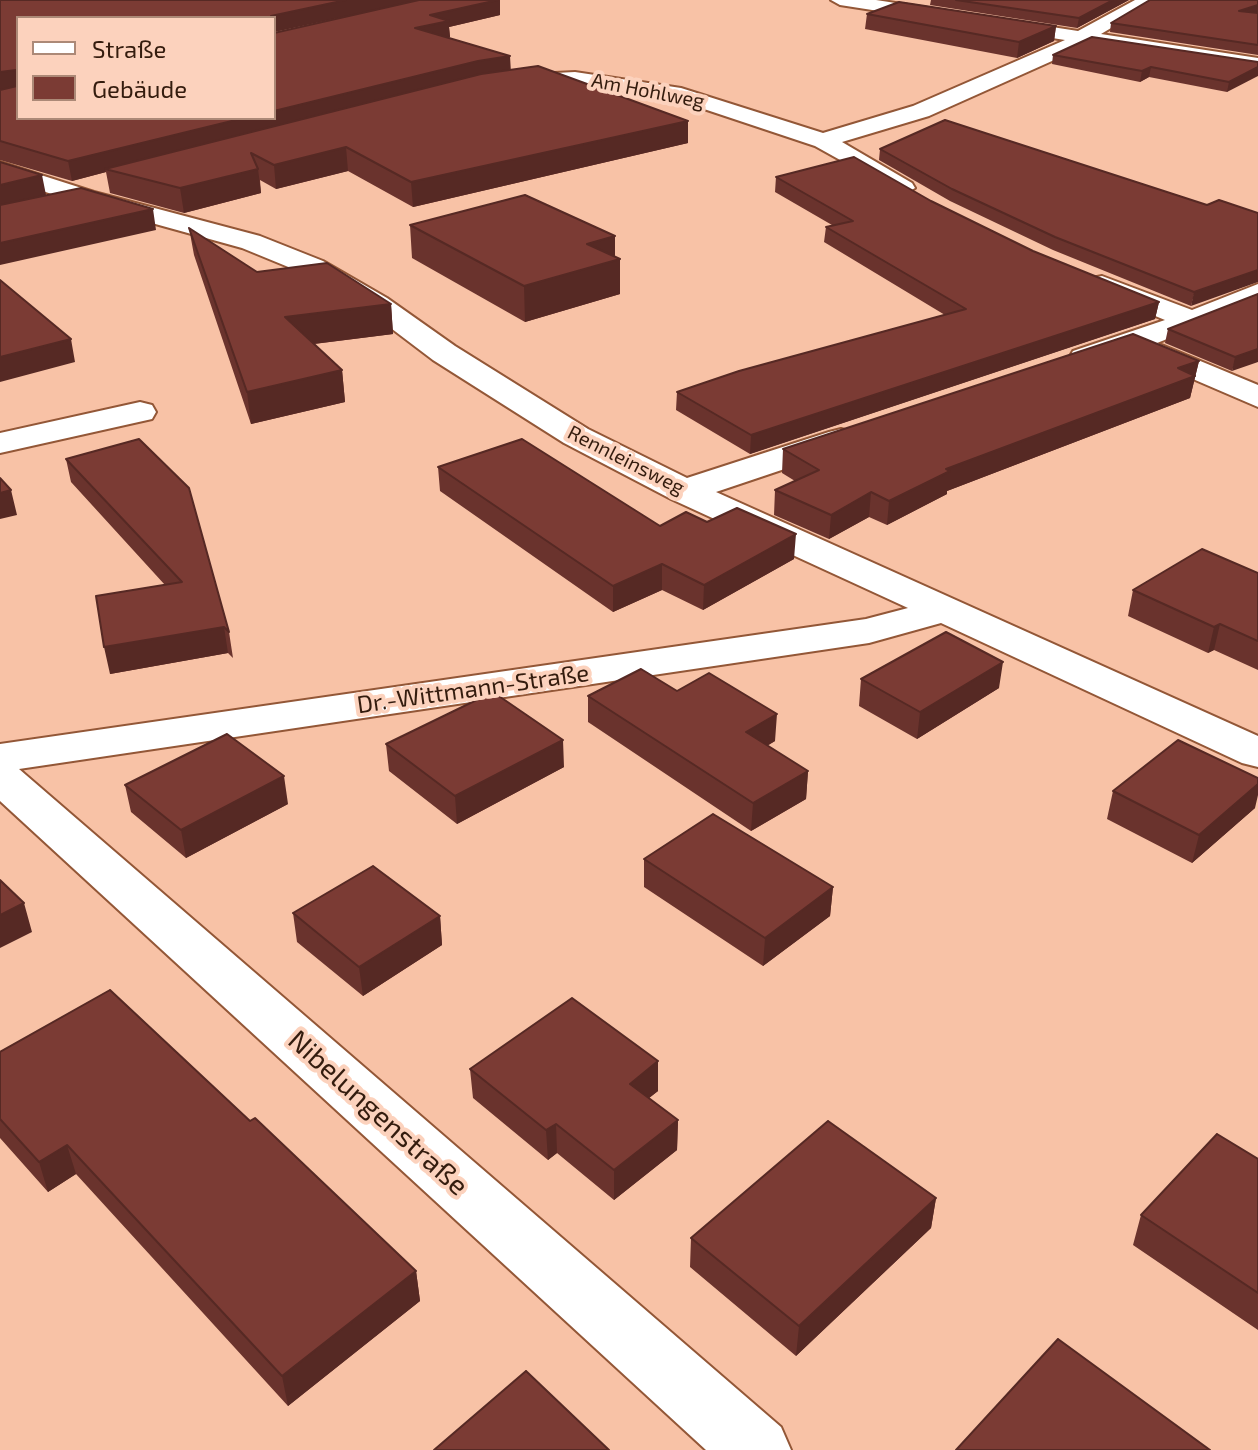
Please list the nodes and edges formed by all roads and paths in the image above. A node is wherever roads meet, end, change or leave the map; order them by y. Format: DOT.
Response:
graph roads {
  1 [pos="840,0"];
  2 [pos="1149,0"];
  3 [pos="1082,39"];
  4 [pos="1258,64"];
  5 [pos="495,84"];
  6 [pos="823,141"];
  7 [pos="0,169"];
  8 [pos="111,182"];
  9 [pos="78,195"];
  10 [pos="926,202"];
  11 [pos="43,207"];
  12 [pos="1083,276"];
  13 [pos="1258,293"];
  14 [pos="1192,320"];
  15 [pos="1130,343"];
  16 [pos="1060,366"];
  17 [pos="1258,397"];
  18 [pos="140,412"];
  19 [pos="865,431"];
  20 [pos="0,443"];
  21 [pos="684,491"];
  22 [pos="945,610"];
  23 [pos="1258,753"];
  24 [pos="0,758"];
  25 [pos="0,776"];
  26 [pos="756,1450"];
  1 -- 3 [label="street"];
  2 -- 3 [label="street"];
  3 -- 4 [label="street"];
  3 -- 6 [label="street"];
  5 -- 6 [label="street, Am Hohlweg"];
  6 -- 10 [label="street, Am Hohlweg"];
  7 -- 9 [label="street, Rennleinsweg"];
  8 -- 9 [label="street"];
  9 -- 11 [label="street"];
  9 -- 21 [label="street, Rennleinsweg"];
  12 -- 14 [label="street"];
  13 -- 14 [label="street"];
  14 -- 15 [label="street"];
  15 -- 16 [label="street"];
  15 -- 17 [label="street"];
  18 -- 20 [label="street"];
  19 -- 21 [label="street"];
  21 -- 22 [label="street, Rennleinsweg"];
  22 -- 23 [label="street, Rennleinsweg"];
  22 -- 24 [label="street, Dr.-Wittmann-Straße"];
  25 -- 26 [label="street, Nibelungenstraße"];
}
